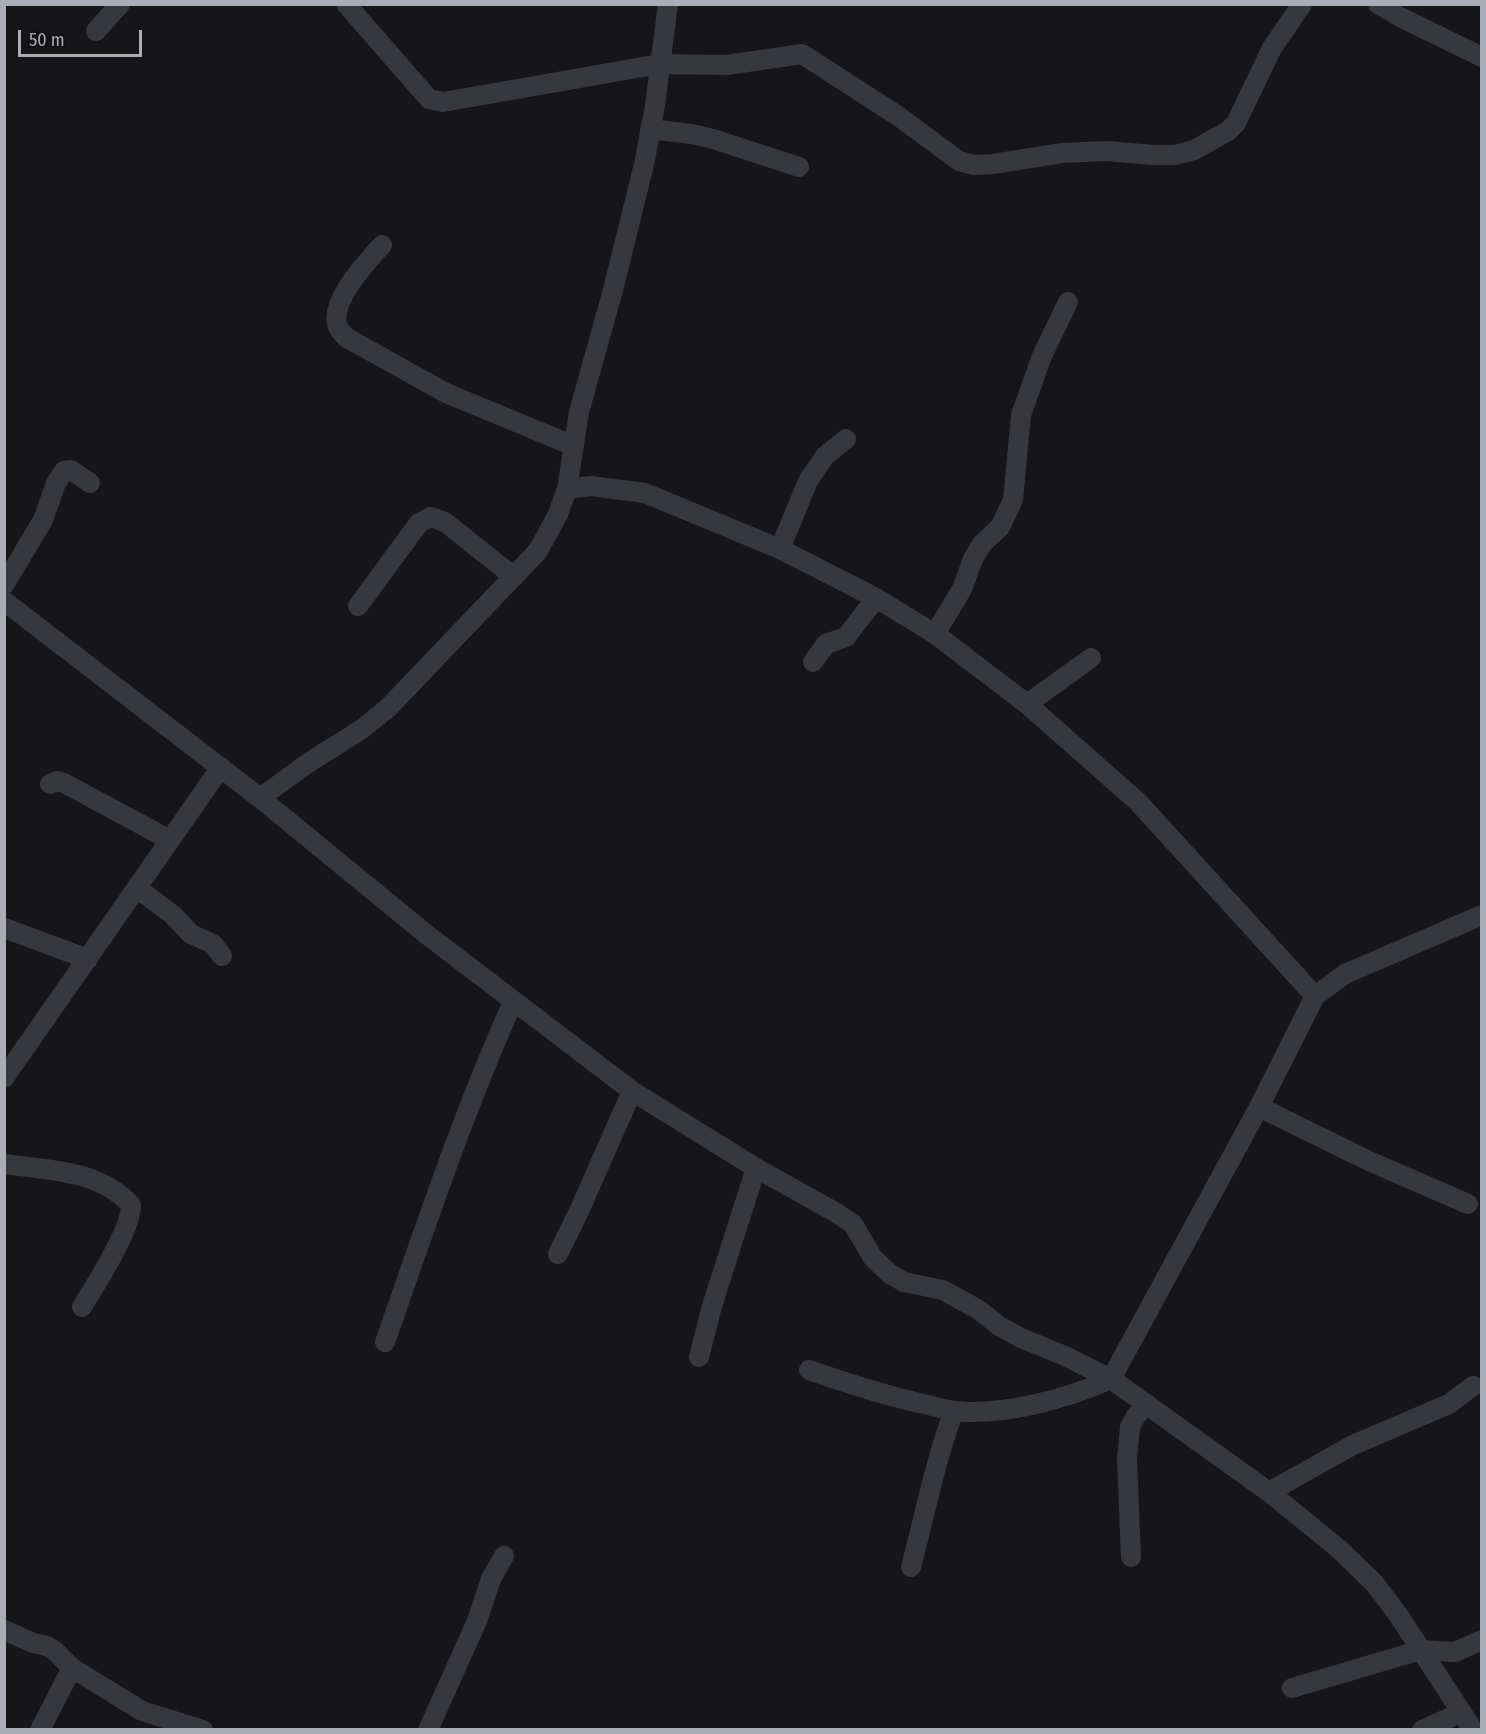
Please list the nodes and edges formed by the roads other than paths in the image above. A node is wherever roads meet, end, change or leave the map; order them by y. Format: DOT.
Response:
graph roads {
  1 [pos="120,4"];
  2 [pos="346,4"];
  3 [pos="668,4"];
  4 [pos="1302,4"];
  5 [pos="1378,4"];
  6 [pos="96,31"];
  7 [pos="1482,57"];
  8 [pos="660,64"];
  9 [pos="650,129"];
  10 [pos="799,167"];
  11 [pos="382,245"];
  12 [pos="1068,302"];
  13 [pos="846,439"];
  14 [pos="574,446"];
  15 [pos="90,483"];
  16 [pos="567,489"];
  17 [pos="780,549"];
  18 [pos="514,577"];
  19 [pos="4,585"];
  20 [pos="876,598"];
  21 [pos="4,601"];
  22 [pos="358,606"];
  23 [pos="935,634"];
  24 [pos="1091,658"];
  25 [pos="813,662"];
  26 [pos="1027,704"];
  27 [pos="221,767"];
  28 [pos="50,784"];
  29 [pos="260,798"];
  30 [pos="170,840"];
  31 [pos="137,888"];
  32 [pos="1482,915"];
  33 [pos="4,928"];
  34 [pos="222,956"];
  35 [pos="88,959"];
  36 [pos="1315,996"];
  37 [pos="513,1002"];
  38 [pos="7,1069"];
  39 [pos="633,1091"];
  40 [pos="1259,1107"];
  41 [pos="4,1164"];
  42 [pos="756,1167"];
  43 [pos="1468,1204"];
  44 [pos="558,1254"];
  45 [pos="82,1307"];
  46 [pos="385,1342"];
  47 [pos="699,1357"];
  48 [pos="809,1370"];
  49 [pos="1111,1379"];
  50 [pos="1473,1386"];
  51 [pos="1147,1404"];
  52 [pos="954,1411"];
  53 [pos="1269,1492"];
  54 [pos="504,1556"];
  55 [pos="1131,1557"];
  56 [pos="911,1567"];
  57 [pos="4,1630"];
  58 [pos="1482,1640"];
  59 [pos="1421,1650"];
  60 [pos="72,1668"];
  61 [pos="1292,1688"];
  62 [pos="1462,1712"];
  63 [pos="40,1730"];
  64 [pos="203,1730"];
  65 [pos="428,1730"];
  66 [pos="1422,1730"];
  67 [pos="1473,1730"];
  1 -- 6 [label="street"];
  2 -- 8 [label="street"];
  3 -- 8 [label="street"];
  4 -- 8 [label="street"];
  5 -- 7 [label="street"];
  8 -- 9 [label="street"];
  9 -- 10 [label="street"];
  9 -- 14 [label="street"];
  11 -- 14 [label="street"];
  12 -- 23 [label="street"];
  13 -- 17 [label="street"];
  14 -- 16 [label="street"];
  15 -- 19 [label="street"];
  16 -- 17 [label="street"];
  16 -- 18 [label="street"];
  17 -- 20 [label="street"];
  18 -- 22 [label="street"];
  18 -- 29 [label="street"];
  20 -- 23 [label="street"];
  20 -- 25 [label="street"];
  21 -- 27 [label="street"];
  23 -- 26 [label="street"];
  24 -- 26 [label="street"];
  26 -- 36 [label="street"];
  27 -- 29 [label="street"];
  27 -- 30 [label="street"];
  28 -- 30 [label="street"];
  29 -- 37 [label="street"];
  30 -- 31 [label="street"];
  31 -- 34 [label="street"];
  31 -- 35 [label="street"];
  32 -- 36 [label="street"];
  33 -- 35 [label="street"];
  35 -- 38 [label="street"];
  36 -- 40 [label="street"];
  37 -- 39 [label="street"];
  37 -- 46 [label="street"];
  39 -- 42 [label="street"];
  39 -- 44 [label="street"];
  40 -- 43 [label="street"];
  40 -- 49 [label="street"];
  41 -- 45 [label="street"];
  42 -- 47 [label="street"];
  42 -- 49 [label="street"];
  48 -- 52 [label="street"];
  49 -- 51 [label="street"];
  49 -- 52 [label="street"];
  50 -- 53 [label="street"];
  51 -- 53 [label="street"];
  51 -- 55 [label="street"];
  52 -- 56 [label="street"];
  53 -- 59 [label="street"];
  54 -- 65 [label="street"];
  57 -- 60 [label="street"];
  58 -- 59 [label="street"];
  59 -- 61 [label="street"];
  59 -- 62 [label="street"];
  60 -- 63 [label="street"];
  60 -- 64 [label="street"];
  62 -- 66 [label="street"];
  62 -- 67 [label="street"];
}
